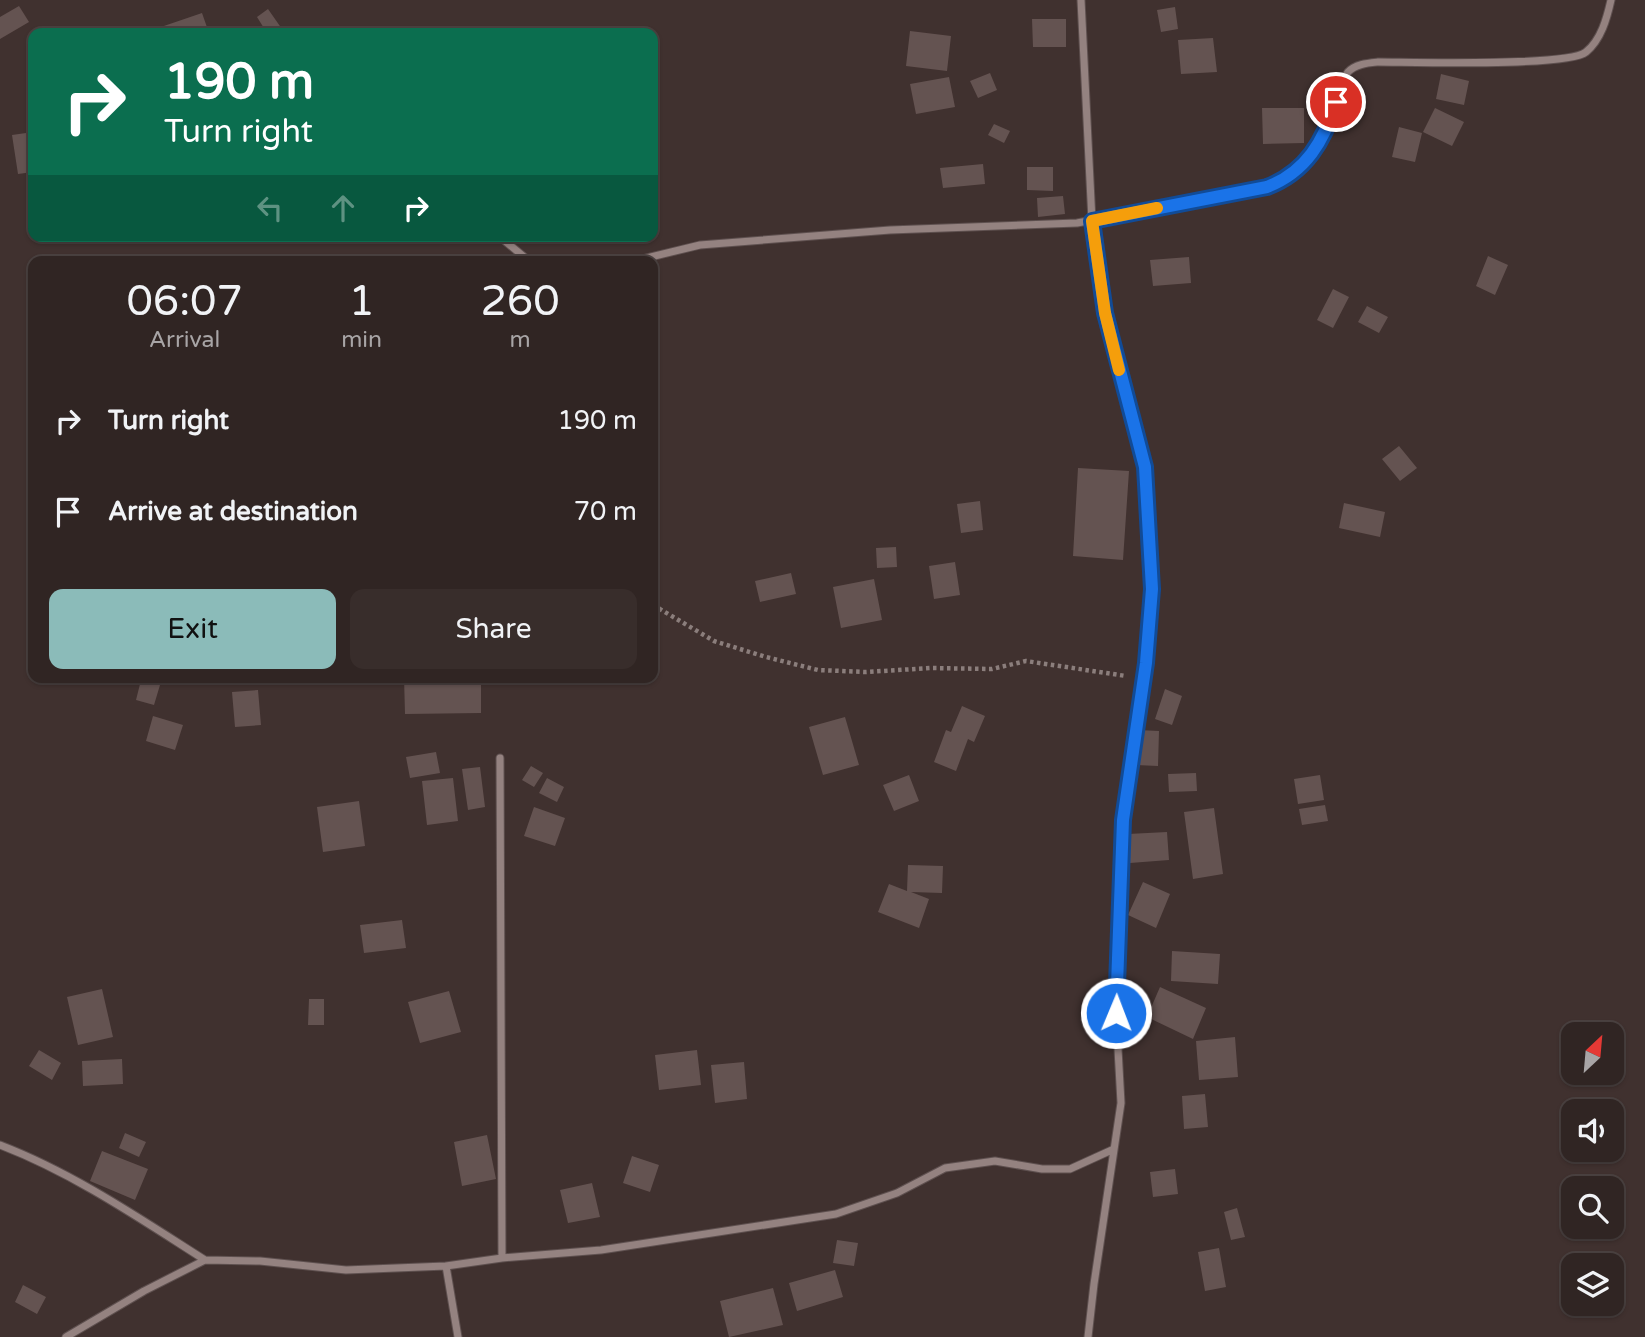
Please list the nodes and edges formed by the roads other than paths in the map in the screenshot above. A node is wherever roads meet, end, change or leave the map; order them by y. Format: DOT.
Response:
graph roads {
  1 [pos="1081,0"];
  2 [pos="1611,0"];
  3 [pos="1092,221"];
  4 [pos="506,242"];
  5 [pos="523,256"];
  6 [pos="655,256"];
  7 [pos="500,758"];
  8 [pos="0,1144"];
  9 [pos="1114,1149"];
  10 [pos="502,1258"];
  11 [pos="205,1260"];
  12 [pos="446,1266"];
  13 [pos="66,1337"];
  14 [pos="458,1337"];
  15 [pos="1088,1337"];
  1 -- 3 [label="street"];
  2 -- 3 [label="street"];
  3 -- 6 [label="street"];
  3 -- 9 [label="street"];
  4 -- 5 [label="street"];
  7 -- 10 [label="street"];
  8 -- 11 [label="street"];
  9 -- 10 [label="street"];
  9 -- 15 [label="street"];
  10 -- 12 [label="street"];
  11 -- 12 [label="street"];
  11 -- 13 [label="street"];
  12 -- 14 [label="street"];
}
